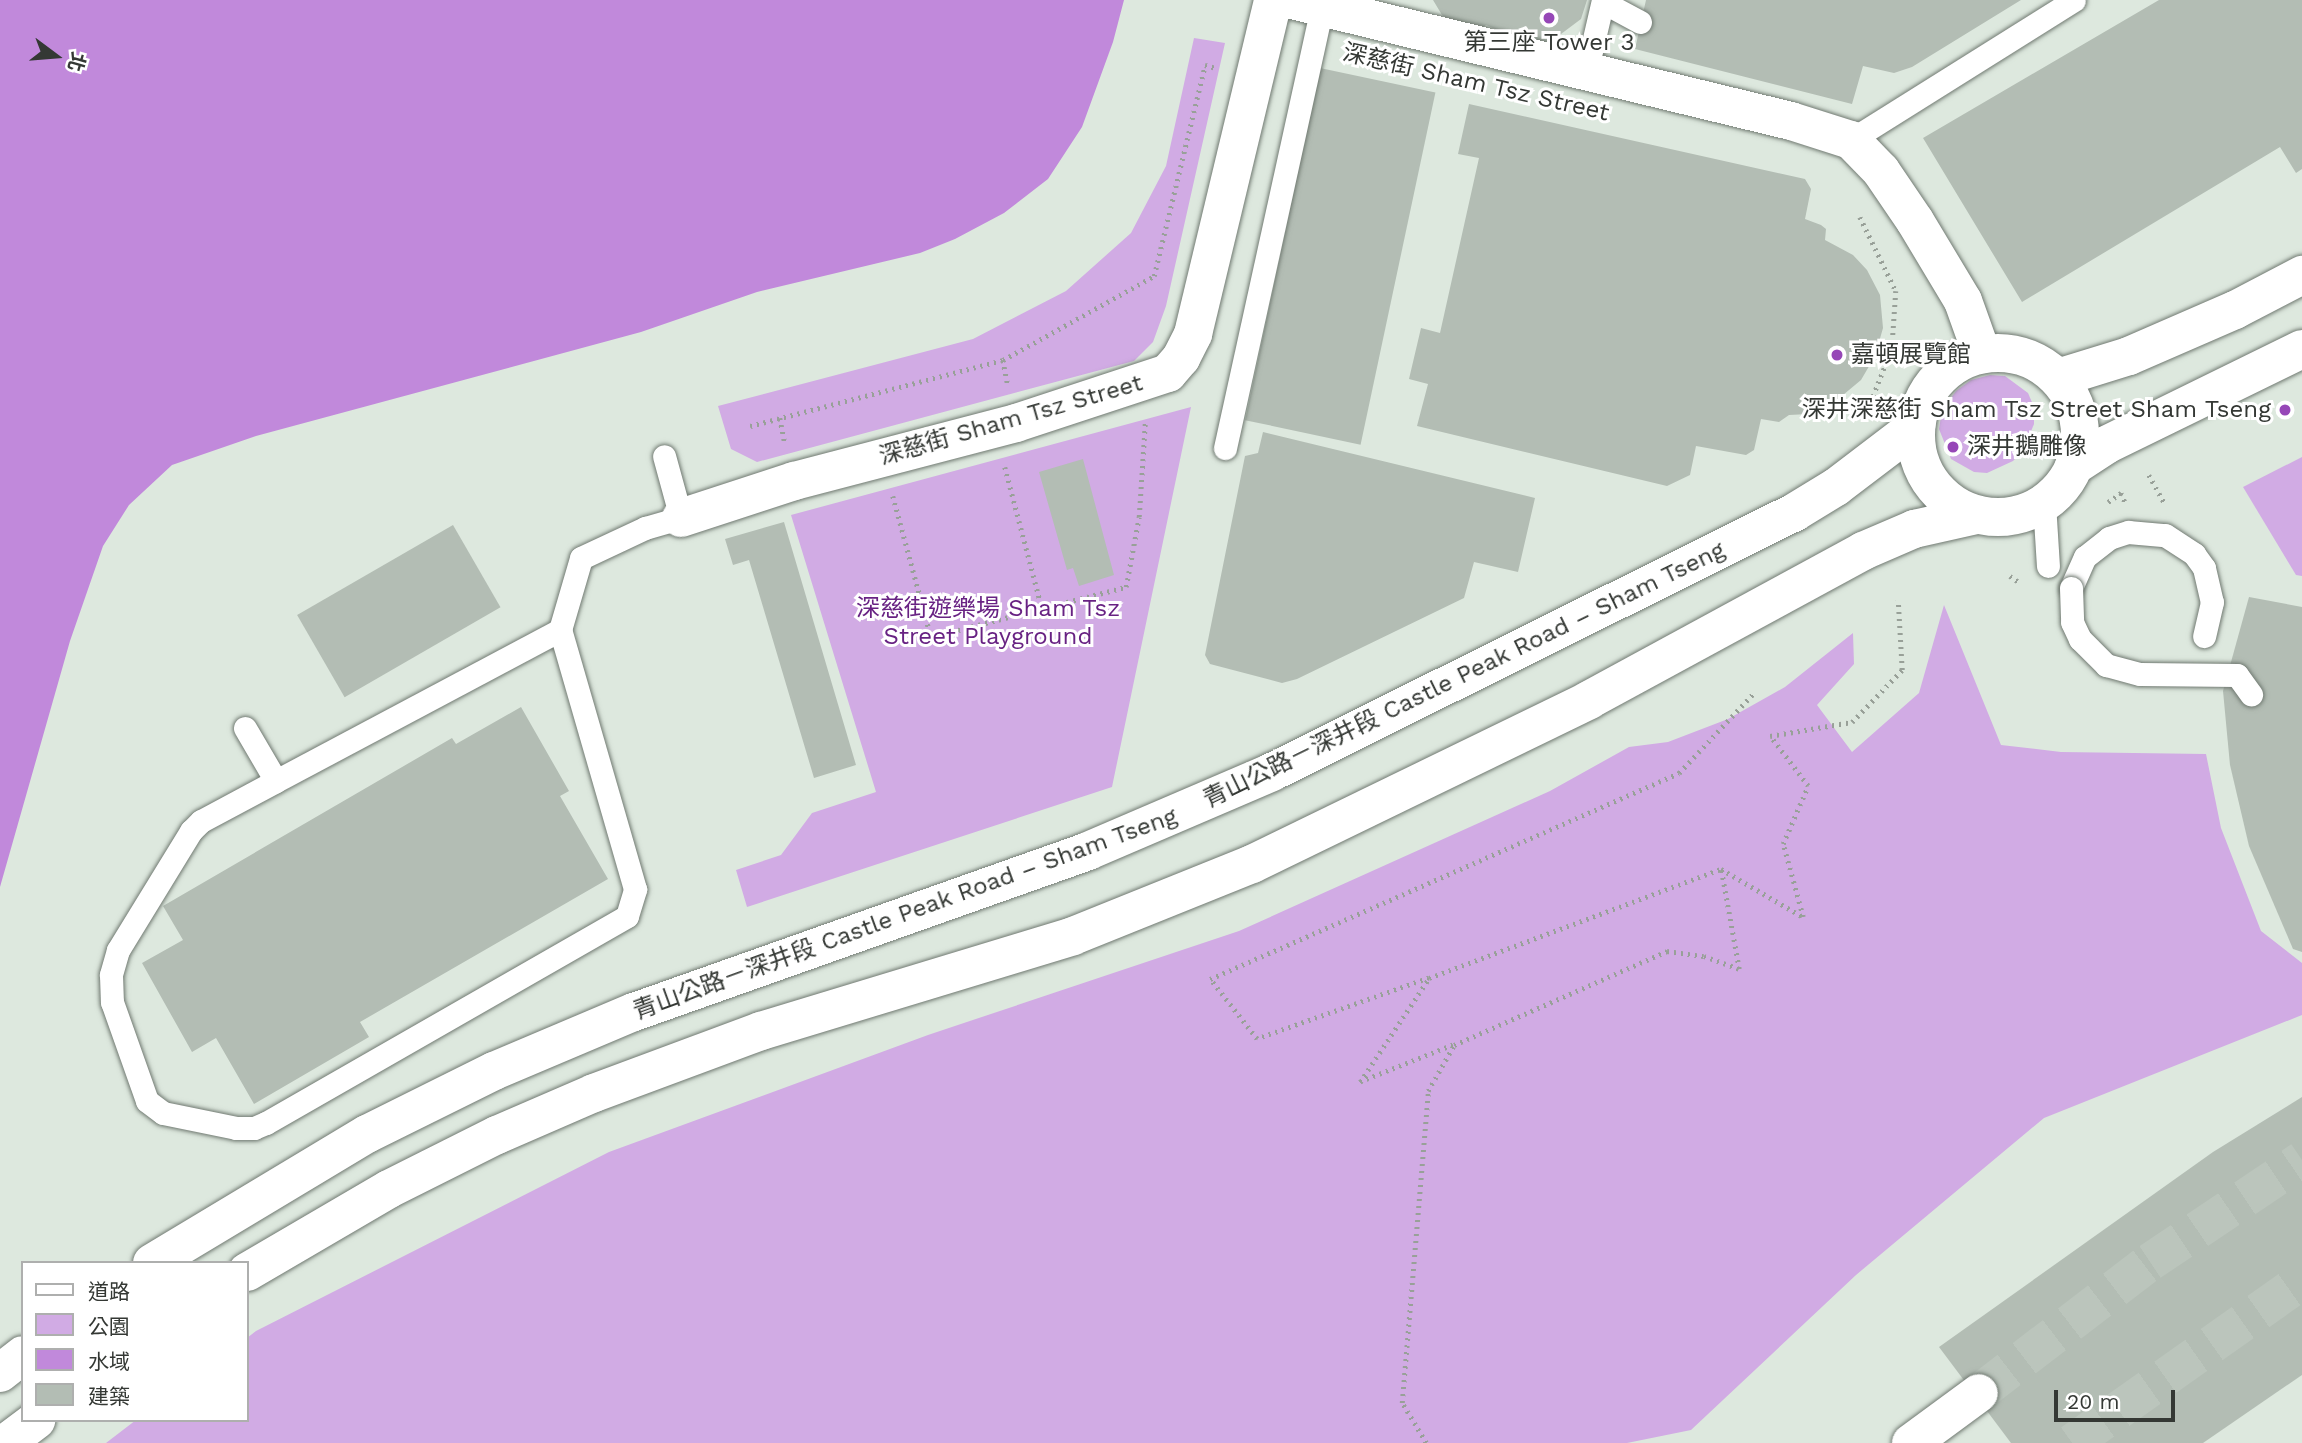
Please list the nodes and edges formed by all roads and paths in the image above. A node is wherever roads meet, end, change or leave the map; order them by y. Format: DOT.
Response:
graph roads {
  1 [pos="1273,0"];
  2 [pos="2074,0"];
  3 [pos="1603,1"];
  4 [pos="1307,4"];
  5 [pos="1640,22"];
  6 [pos="1205,65"];
  7 [pos="1586,74"];
  8 [pos="1851,139"];
  9 [pos="1857,211"];
  10 [pos="2302,275"];
  11 [pos="2302,349"];
  12 [pos="1982,354"];
  13 [pos="1003,360"];
  14 [pos="2058,378"];
  15 [pos="1010,394"];
  16 [pos="780,418"];
  17 [pos="1146,419"];
  18 [pos="1861,422"];
  19 [pos="750,425"];
  20 [pos="1916,426"];
  21 [pos="1225,448"];
  22 [pos="787,453"];
  23 [pos="664,456"];
  24 [pos="1002,456"];
  25 [pos="2074,466"];
  26 [pos="2149,475"];
  27 [pos="890,488"];
  28 [pos="2044,503"];
  29 [pos="2165,504"];
  30 [pos="1976,515"];
  31 [pos="681,518"];
  32 [pos="2048,566"];
  33 [pos="1898,600"];
  34 [pos="1042,608"];
  35 [pos="560,631"];
  36 [pos="2204,636"];
  37 [pos="1753,694"];
  38 [pos="2251,694"];
  39 [pos="245,728"];
  40 [pos="276,780"];
  41 [pos="1721,869"];
  42 [pos="1429,978"];
  43 [pos="1454,1045"];
  44 [pos="155,1261"];
  45 [pos="248,1271"];
  46 [pos="21,1357"];
  47 [pos="0,1373"];
  48 [pos="1979,1393"];
  49 [pos="33,1422"];
  50 [pos="6,1443"];
  51 [pos="1426,1443"];
  52 [pos="1911,1443"];
  1 -- 31 [label="main road, 深慈街 Sham Tsz Street"];
  2 -- 8 [label="lane"];
  3 -- 5 [label="lane"];
  3 -- 7 [label="lane"];
  4 -- 7 [label="main road, 深慈街 Sham Tsz Street"];
  4 -- 21 [label="lane"];
  6 -- 13 [label="path"];
  7 -- 8 [label="main road, 深慈街 Sham Tsz Street"];
  8 -- 12 [label="main road"];
  9 -- 18 [label="path"];
  10 -- 14 [label="main road"];
  11 -- 25 [label="main road"];
  12 -- 14 [label="main road"];
  12 -- 20 [label="main road"];
  13 -- 15 [label="path"];
  13 -- 16 [label="path"];
  14 -- 25 [label="main road"];
  16 -- 19 [label="path"];
  16 -- 22 [label="path"];
  17 -- 34 [label="path"];
  20 -- 30 [label="main road"];
  20 -- 44 [label="main road, 青山公路－深井段 Castle Peak Road – Sham Tseng"];
  23 -- 31 [label="lane"];
  24 -- 34 [label="path"];
  25 -- 28 [label="main road"];
  26 -- 29 [label="path"];
  27 -- 34 [label="path"];
  28 -- 30 [label="main road"];
  28 -- 32 [label="lane"];
  30 -- 45 [label="main road"];
  31 -- 35 [label="lane"];
  33 -- 41 [label="path"];
  35 -- 40 [label="lane"];
  35 -- 40 [label="lane"];
  36 -- 38 [label="lane, bridge"];
  37 -- 42 [label="path"];
  39 -- 40 [label="lane"];
  41 -- 42 [label="path"];
  41 -- 43 [label="path"];
  42 -- 43 [label="path"];
  43 -- 51 [label="path"];
  46 -- 47 [label="main road"];
  48 -- 52 [label="main road"];
  49 -- 50 [label="main road"];
}
